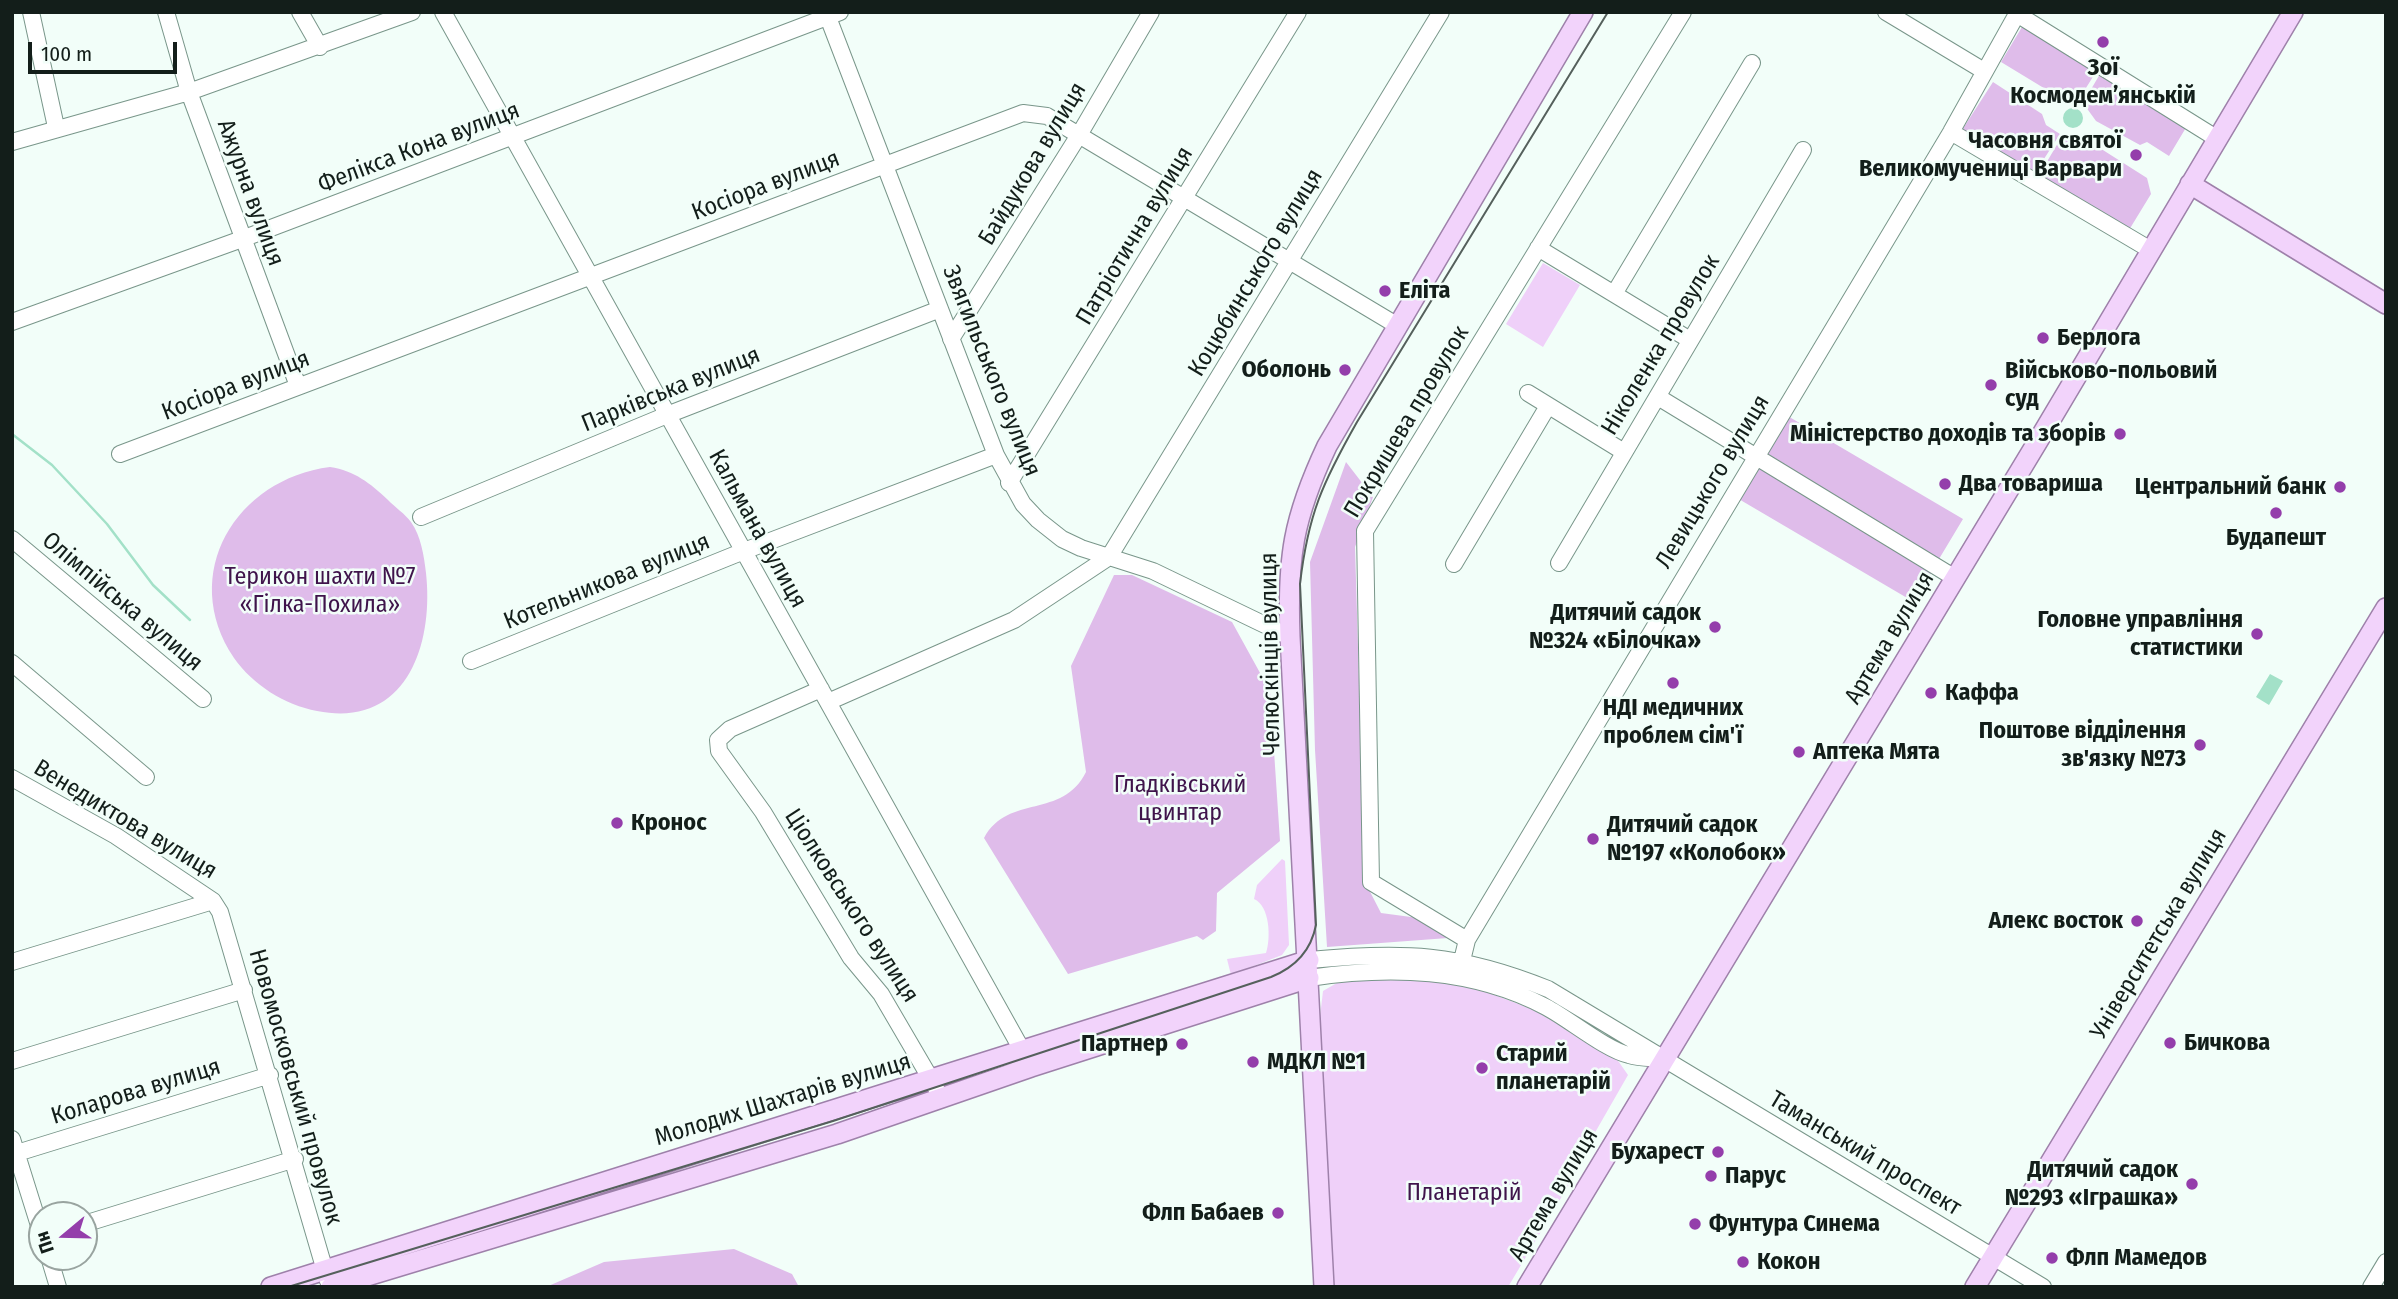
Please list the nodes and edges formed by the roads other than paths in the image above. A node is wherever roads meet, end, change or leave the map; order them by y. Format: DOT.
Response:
graph roads {
  1 [pos="31,12"];
  2 [pos="166,12"];
  3 [pos="299,12"];
  4 [pos="412,12"];
  5 [pos="443,12"];
  6 [pos="1151,12"];
  7 [pos="1298,12"];
  8 [pos="1441,12"];
  9 [pos="1583,12"];
  10 [pos="1683,12"];
  11 [pos="1886,12"];
  12 [pos="2293,12"];
  13 [pos="831,14"];
  14 [pos="2017,14"];
  15 [pos="320,47"];
  16 [pos="1752,64"];
  17 [pos="1984,71"];
  18 [pos="189,92"];
  19 [pos="56,127"];
  20 [pos="1951,132"];
  21 [pos="1079,135"];
  22 [pos="513,137"];
  23 [pos="2216,138"];
  24 [pos="12,142"];
  25 [pos="1803,150"];
  26 [pos="885,166"];
  27 [pos="2190,184"];
  28 [pos="1184,200"];
  29 [pos="242,239"];
  30 [pos="1538,248"];
  31 [pos="2149,249"];
  32 [pos="1290,261"];
  33 [pos="590,276"];
  34 [pos="1614,294"];
  35 [pos="2386,304"];
  36 [pos="940,309"];
  37 [pos="12,322"];
  38 [pos="1398,326"];
  39 [pos="951,339"];
  40 [pos="1690,341"];
  41 [pos="298,386"];
  42 [pos="1528,393"];
  43 [pos="1658,397"];
  44 [pos="1548,406"];
  45 [pos="667,415"];
  46 [pos="1624,452"];
  47 [pos="120,454"];
  48 [pos="996,455"];
  49 [pos="1754,456"];
  50 [pos="1009,483"];
  51 [pos="421,517"];
  52 [pos="12,539"];
  53 [pos="744,551"];
  54 [pos="1109,557"];
  55 [pos="1454,564"];
  56 [pos="1559,564"];
  57 [pos="1955,578"];
  58 [pos="2386,608"];
  59 [pos="1290,637"];
  60 [pos="471,661"];
  61 [pos="12,663"];
  62 [pos="824,696"];
  63 [pos="203,699"];
  64 [pos="146,777"];
  65 [pos="12,778"];
  66 [pos="213,901"];
  67 [pos="1466,940"];
  68 [pos="12,962"];
  69 [pos="1309,969"];
  70 [pos="1460,969"];
  71 [pos="244,990"];
  72 [pos="1021,1049"];
  73 [pos="1664,1059"];
  74 [pos="12,1061"];
  75 [pos="1031,1067"];
  76 [pos="270,1075"];
  77 [pos="933,1080"];
  78 [pos="939,1101"];
  79 [pos="14,1146"];
  80 [pos="295,1159"];
  81 [pos="31,1201"];
  82 [pos="98,1220"];
  83 [pos="1993,1257"];
  84 [pos="2386,1262"];
  85 [pos="328,1281"];
  86 [pos="271,1287"];
  87 [pos="1324,1287"];
  88 [pos="1527,1287"];
  89 [pos="1975,1287"];
  90 [pos="2043,1287"];
  91 [pos="2371,1287"];
  1 -- 19 [label="street"];
  2 -- 18 [label="street, Ажурна вулиця"];
  3 -- 15 [label="street"];
  4 -- 15 [label="street"];
  5 -- 22 [label="street, Кальмана вулиця"];
  6 -- 21 [label="street, Байдукова вулиця"];
  7 -- 28 [label="street, Патріотична вулиця"];
  8 -- 32 [label="street, Коцюбинського вулиця"];
  9 -- 38 [label="main road, Челюскінців вулиця"];
  10 -- 30 [label="street, Покришева провулок"];
  11 -- 17 [label="street"];
  12 -- 23 [label="main road, Артема вулиця"];
  13 -- 22 [label="street, Фелікса Кона вулиця"];
  13 -- 26 [label="street, Звягильського вулиця"];
  14 -- 17 [label="street, Левицького вулиця"];
  14 -- 23 [label="street"];
  15 -- 18 [label="street"];
  16 -- 34 [label="street"];
  17 -- 20 [label="street, Левицького вулиця"];
  18 -- 19 [label="street"];
  18 -- 29 [label="street, Ажурна вулиця"];
  19 -- 24 [label="street"];
  20 -- 31 [label="street"];
  20 -- 49 [label="street, Левицького вулиця"];
  21 -- 26 [label="street, Косіора вулиця"];
  21 -- 28 [label="street, Косіора вулиця"];
  21 -- 39 [label="street, Байдукова вулиця"];
  22 -- 29 [label="street, Фелікса Кона вулиця"];
  22 -- 33 [label="street, Кальмана вулиця"];
  23 -- 27 [label="main road, Артема вулиця"];
  25 -- 40 [label="street, Ніколенка провулок"];
  26 -- 33 [label="street, Косіора вулиця"];
  26 -- 36 [label="street, Звягильського вулиця"];
  27 -- 31 [label="main road, Артема вулиця"];
  27 -- 35 [label="main road"];
  28 -- 32 [label="street, Косіора вулиця"];
  28 -- 50 [label="street, Патріотична вулиця"];
  29 -- 37 [label="street, Фелікса Кона вулиця"];
  29 -- 41 [label="street, Ажурна вулиця"];
  30 -- 34 [label="street"];
  30 -- 67 [label="street, Покришева провулок"];
  31 -- 57 [label="main road, Артема вулиця"];
  32 -- 38 [label="street, Косіора вулиця"];
  32 -- 54 [label="street, Коцюбинського вулиця"];
  33 -- 41 [label="street, Косіора вулиця"];
  33 -- 45 [label="street, Кальмана вулиця"];
  34 -- 40 [label="street"];
  36 -- 39 [label="street, Звягильського вулиця"];
  36 -- 45 [label="street, Парківська вулиця"];
  38 -- 59 [label="main road, Челюскінців вулиця"];
  39 -- 48 [label="street, Звягильського вулиця"];
  40 -- 43 [label="street, Ніколенка провулок"];
  41 -- 47 [label="street, Косіора вулиця"];
  42 -- 44 [label="street"];
  43 -- 46 [label="street, Ніколенка провулок"];
  43 -- 49 [label="street"];
  44 -- 46 [label="street"];
  44 -- 55 [label="street"];
  45 -- 51 [label="street, Парківська вулиця"];
  45 -- 53 [label="street, Кальмана вулиця"];
  46 -- 56 [label="street, Ніколенка провулок"];
  48 -- 50 [label="street, Звягильського вулиця"];
  48 -- 53 [label="street, Котельникова вулиця"];
  49 -- 57 [label="street"];
  49 -- 67 [label="street, Левицького вулиця"];
  50 -- 54 [label="street, Звягильського вулиця"];
  52 -- 63 [label="street, Олімпійська вулиця"];
  53 -- 60 [label="street, Котельникова вулиця"];
  53 -- 62 [label="street, Кальмана вулиця"];
  54 -- 59 [label="street, Звягильського вулиця"];
  54 -- 62 [label="street"];
  57 -- 73 [label="main road, Артема вулиця"];
  58 -- 83 [label="main road, Університетська вулиця"];
  59 -- 69 [label="main road, Челюскінців вулиця"];
  61 -- 64 [label="street"];
  62 -- 72 [label="street, Кальмана вулиця"];
  62 -- 77 [label="street, Ціолковського вулиця"];
  65 -- 66 [label="street, Венедиктова вулиця"];
  66 -- 68 [label="street"];
  66 -- 71 [label="street, Новомосковський провулок"];
  67 -- 70 [label="street, Левицького вулиця"];
  69 -- 70 [label="street, Таманський проспект"];
  69 -- 72 [label="main road, Молодих Шахтарів вулиця"];
  69 -- 75 [label="main road, Молодих Шахтарів вулиця"];
  69 -- 87 [label="main road, Челюскінців вулиця"];
  70 -- 73 [label="street, Таманський проспект"];
  71 -- 74 [label="street"];
  71 -- 76 [label="street, Новомосковський провулок"];
  72 -- 75 [label="street, Кальмана вулиця"];
  72 -- 77 [label="main road, Молодих Шахтарів вулиця"];
  73 -- 83 [label="street, Таманський проспект"];
  73 -- 88 [label="main road, Артема вулиця"];
  75 -- 78 [label="main road, Молодих Шахтарів вулиця"];
  76 -- 79 [label="street, Коларова вулиця"];
  76 -- 80 [label="street, Новомосковський провулок"];
  77 -- 78 [label="street, Ціолковського вулиця"];
  77 -- 85 [label="main road, Молодих Шахтарів вулиця"];
  78 -- 85 [label="main road, Молодих Шахтарів вулиця"];
  79 -- 81 [label="street"];
  80 -- 82 [label="street"];
  80 -- 85 [label="street, Новомосковський провулок"];
  83 -- 89 [label="main road, Університетська вулиця"];
  83 -- 90 [label="street, Таманський проспект"];
  84 -- 91 [label="street"];
  85 -- 86 [label="main road, Молодих Шахтарів вулиця"];
}
